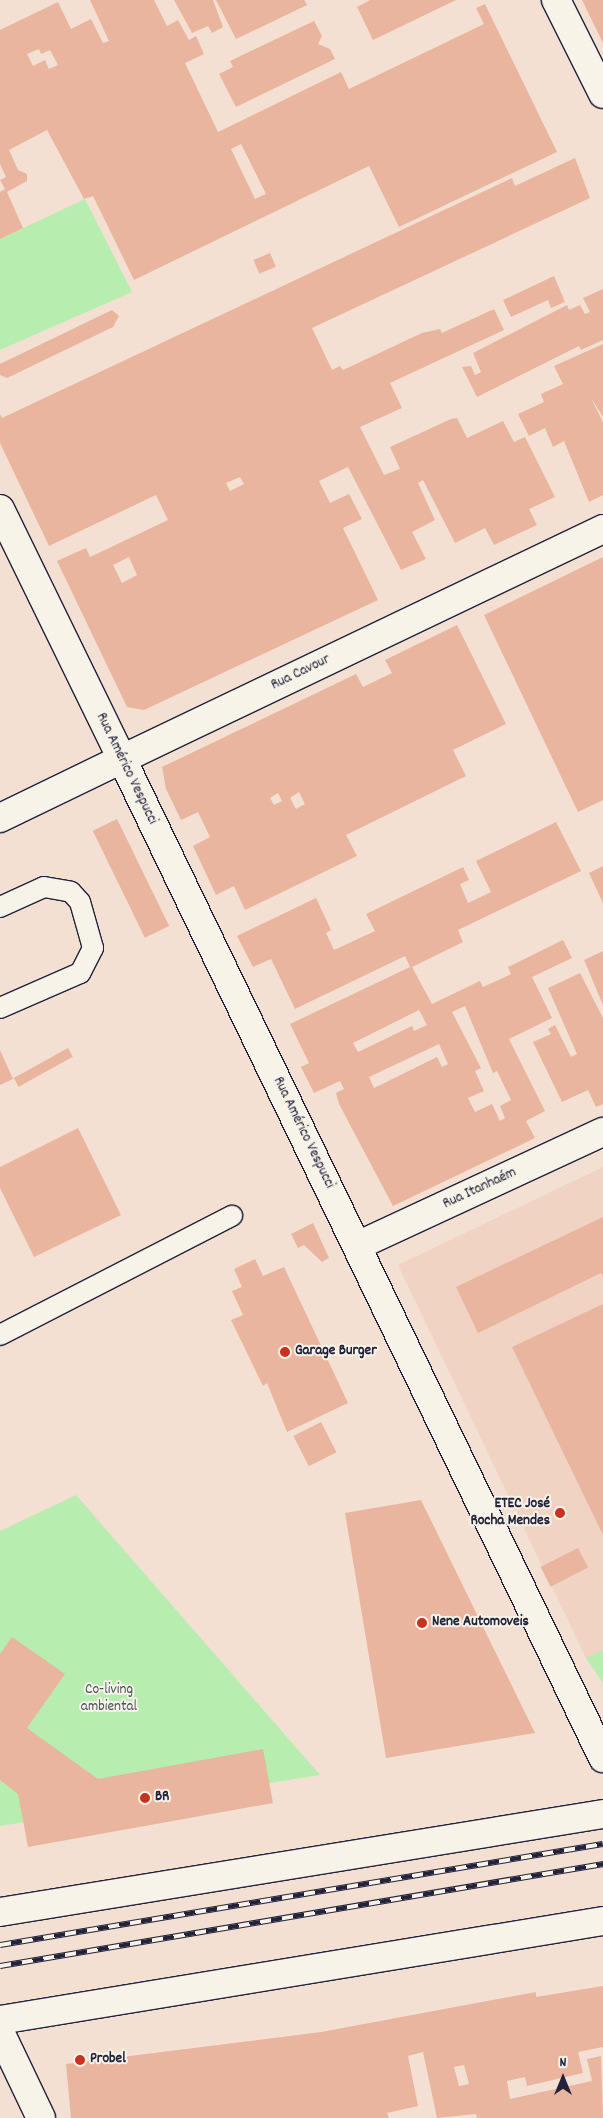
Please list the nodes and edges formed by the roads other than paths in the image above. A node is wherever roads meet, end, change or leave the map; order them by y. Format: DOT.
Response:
graph roads {
  1 [pos="556,0"];
  2 [pos="603,94"];
  3 [pos="0,509"];
  4 [pos="603,530"];
  5 [pos="122,759"];
  6 [pos="0,818"];
  7 [pos="0,907"];
  8 [pos="0,1008"];
  9 [pos="603,1132"];
  10 [pos="232,1216"];
  11 [pos="357,1246"];
  12 [pos="0,1335"];
  13 [pos="603,1758"];
  14 [pos="603,1814"];
  15 [pos="0,1912"];
  16 [pos="603,1921"];
  17 [pos="0,2020"];
  18 [pos="0,2032"];
  19 [pos="41,2118"];
  1 -- 2 [label="main road"];
  3 -- 5 [label="main road, Rua Américo Vespucci"];
  4 -- 5 [label="main road, Rua Cavour"];
  5 -- 6 [label="main road, Rua Cavour"];
  5 -- 11 [label="main road, Rua Américo Vespucci"];
  7 -- 8 [label="lane"];
  9 -- 11 [label="main road, Rua Itanhaém"];
  10 -- 12 [label="lane"];
  11 -- 13 [label="main road, Rua Américo Vespucci"];
  14 -- 15 [label="main road"];
  16 -- 17 [label="main road"];
  18 -- 19 [label="main road"];
}
